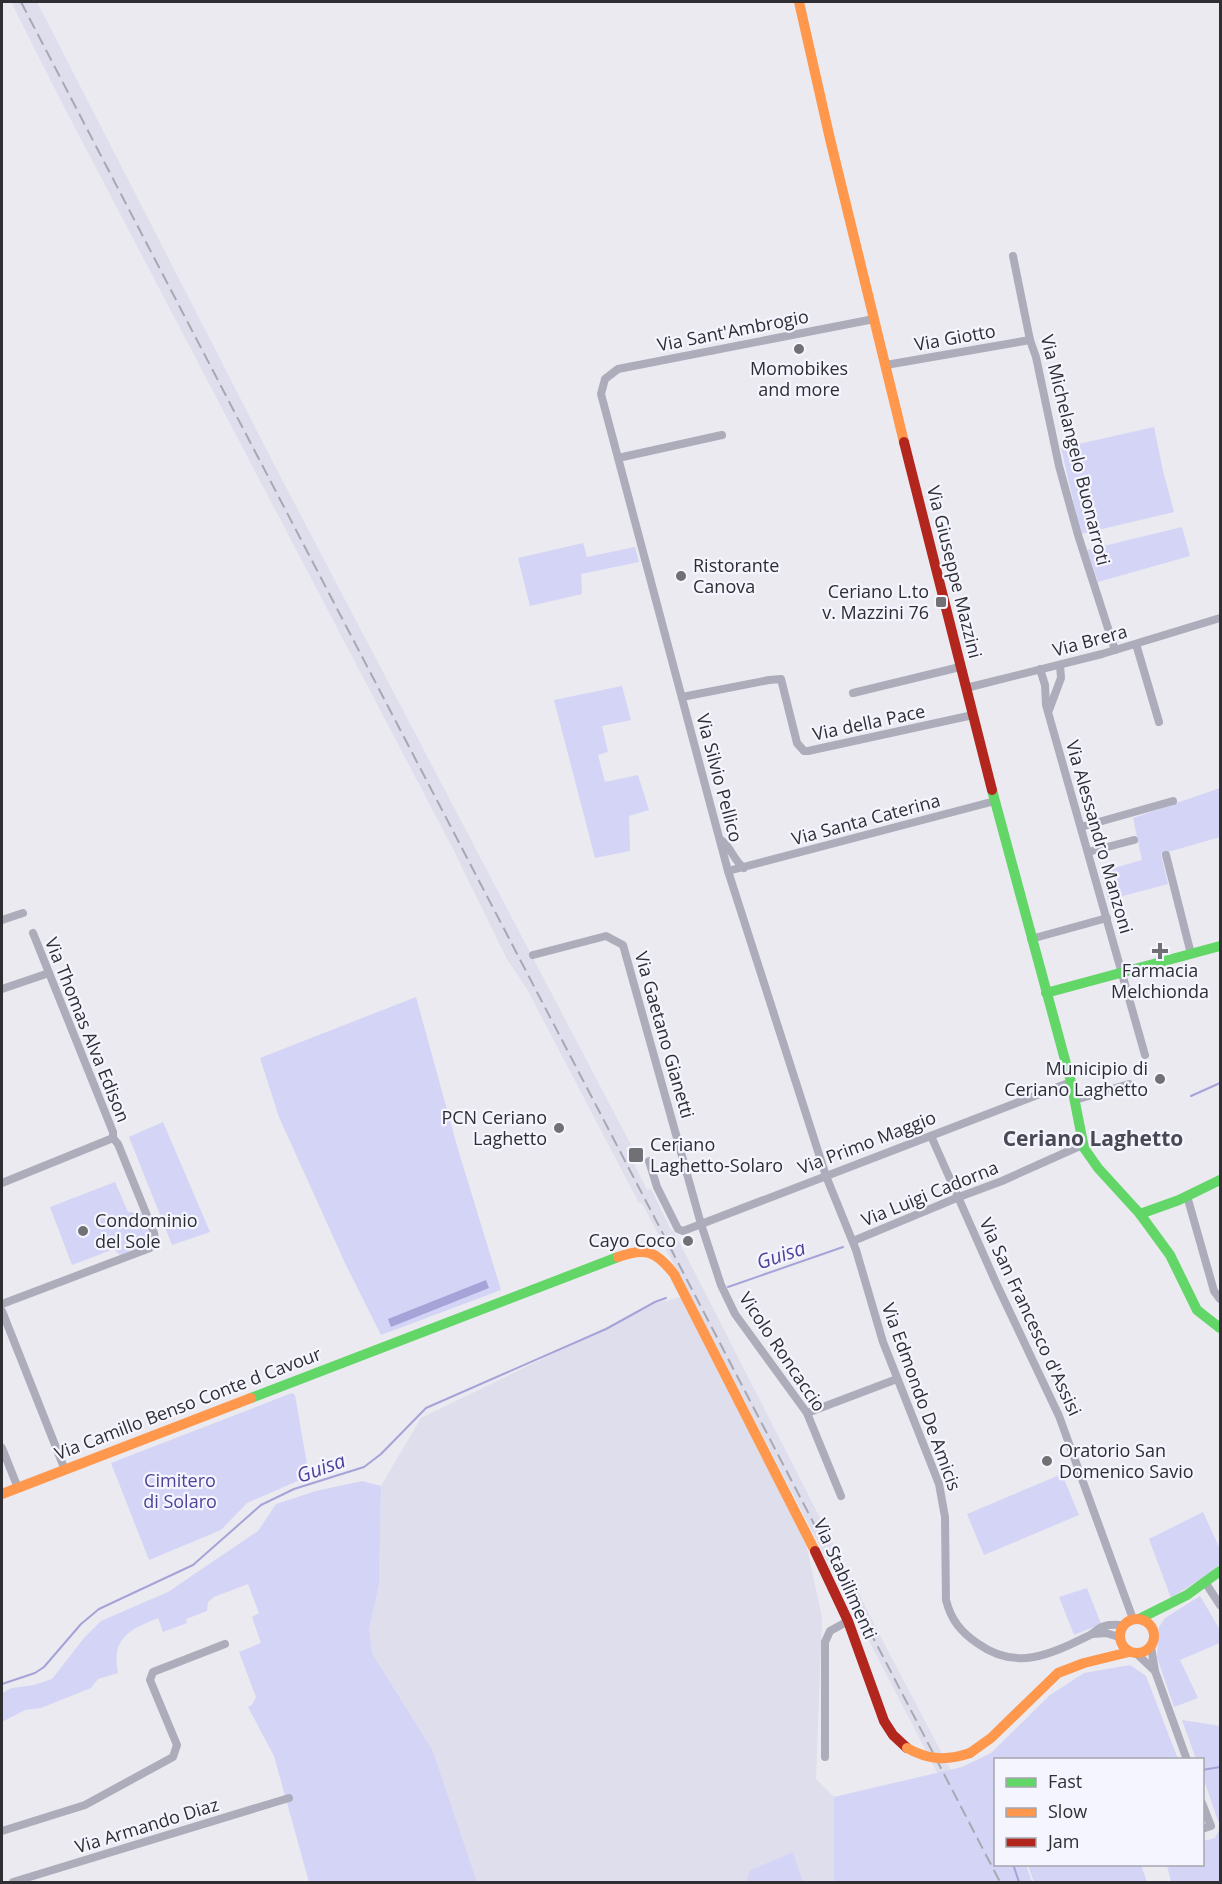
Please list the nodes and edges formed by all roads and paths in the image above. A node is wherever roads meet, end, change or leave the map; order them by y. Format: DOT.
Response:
graph roads {
  1 [pos="799,2"];
  2 [pos="1013,256"];
  3 [pos="874,318"];
  4 [pos="1030,340"];
  5 [pos="886,365"];
  6 [pos="603,383"];
  7 [pos="722,435"];
  8 [pos="618,458"];
  9 [pos="1221,618"];
  10 [pos="1136,644"];
  11 [pos="1115,650"];
  12 [pos="1060,665"];
  13 [pos="960,667"];
  14 [pos="1040,669"];
  15 [pos="966,688"];
  16 [pos="853,693"];
  17 [pos="682,698"];
  18 [pos="1048,711"];
  19 [pos="974,715"];
  20 [pos="1160,722"];
  21 [pos="995,801"];
  22 [pos="1173,801"];
  23 [pos="1081,827"];
  24 [pos="721,840"];
  25 [pos="1134,840"];
  26 [pos="1088,852"];
  27 [pos="1166,855"];
  28 [pos="744,868"];
  29 [pos="728,872"];
  30 [pos="23,913"];
  31 [pos="1107,918"];
  32 [pos="2,920"];
  33 [pos="33,933"];
  34 [pos="1031,939"];
  35 [pos="1221,946"];
  36 [pos="1191,954"];
  37 [pos="533,955"];
  38 [pos="1120,971"];
  39 [pos="49,973"];
  40 [pos="2,989"];
  41 [pos="1046,993"];
  42 [pos="1145,1055"];
  43 [pos="1071,1082"];
  44 [pos="1129,1084"];
  45 [pos="1075,1100"];
  46 [pos="931,1136"];
  47 [pos="113,1138"];
  48 [pos="1084,1148"];
  49 [pos="649,1161"];
  50 [pos="826,1176"];
  51 [pos="1221,1180"];
  52 [pos="2,1183"];
  53 [pos="1188,1196"];
  54 [pos="959,1197"];
  55 [pos="1140,1214"];
  56 [pos="701,1224"];
  57 [pos="853,1241"];
  58 [pos="1221,1299"];
  59 [pos="2,1304"];
  60 [pos="2,1311"];
  61 [pos="1221,1328"];
  62 [pos="386,1345"];
  63 [pos="897,1380"];
  64 [pos="807,1413"];
  65 [pos="2,1448"];
  66 [pos="65,1470"];
  67 [pos="18,1488"];
  68 [pos="2,1494"];
  69 [pos="841,1496"];
  70 [pos="1221,1570"];
  71 [pos="1205,1582"];
  72 [pos="1221,1605"];
  73 [pos="1165,1606"];
  74 [pos="848,1621"];
  75 [pos="1132,1621"];
  76 [pos="1152,1628"];
  77 [pos="1093,1634"];
  78 [pos="1120,1639"];
  79 [pos="225,1644"];
  80 [pos="1151,1647"];
  81 [pos="1133,1653"];
  82 [pos="1100,1657"];
  83 [pos="1155,1671"];
  84 [pos="825,1757"];
  85 [pos="1186,1758"];
  86 [pos="289,1798"];
  87 [pos="1204,1809"];
  88 [pos="1207,1827"];
  89 [pos="2,1831"];
  90 [pos="13,1882"];
  1 -- 3 [label="street, Via Giuseppe Mazzini"];
  2 -- 4 [label="street, Via Michelangelo Buonarroti"];
  3 -- 5 [label="street, Via Giuseppe Mazzini"];
  3 -- 6 [label="street, Via Sant'Ambrogio"];
  4 -- 5 [label="street, Via Giotto"];
  4 -- 11 [label="street, Via Michelangelo Buonarroti"];
  5 -- 13 [label="street, Via Giuseppe Mazzini"];
  6 -- 8 [label="street, Via Silvio Pellico"];
  7 -- 8 [label="street"];
  8 -- 17 [label="street, Via Silvio Pellico"];
  9 -- 10 [label="street, Via Brera"];
  10 -- 11 [label="street, Via Brera"];
  10 -- 20 [label="street"];
  11 -- 12 [label="street, Via Brera"];
  12 -- 14 [label="street, Via Brera"];
  12 -- 18 [label="street"];
  13 -- 15 [label="street, Via Giuseppe Mazzini"];
  13 -- 16 [label="street"];
  14 -- 15 [label="street, Via Brera"];
  14 -- 18 [label="street, Via Alessandro Manzoni"];
  15 -- 19 [label="street, Via Giuseppe Mazzini"];
  17 -- 19 [label="street, Via della Pace"];
  17 -- 24 [label="street, Via Silvio Pellico"];
  18 -- 23 [label="street, Via Alessandro Manzoni"];
  19 -- 21 [label="street, Via Giuseppe Mazzini"];
  21 -- 28 [label="street, Via Santa Caterina"];
  21 -- 34 [label="street, Via Giuseppe Mazzini"];
  22 -- 23 [label="street"];
  23 -- 26 [label="street, Via Alessandro Manzoni"];
  24 -- 28 [label="street"];
  24 -- 29 [label="street, Via Silvio Pellico"];
  25 -- 26 [label="street"];
  26 -- 31 [label="street, Via Alessandro Manzoni"];
  27 -- 36 [label="street"];
  28 -- 29 [label="street, Via Santa Caterina"];
  29 -- 50 [label="street, Via Silvio Pellico"];
  30 -- 32 [label="street"];
  31 -- 34 [label="street"];
  31 -- 38 [label="street, Via Alessandro Manzoni"];
  33 -- 39 [label="street, Via Thomas Alva Edison"];
  34 -- 41 [label="street, Via Giuseppe Mazzini"];
  35 -- 36 [label="street"];
  36 -- 38 [label="street"];
  37 -- 56 [label="street, Via Gaetano Gianetti"];
  38 -- 41 [label="street"];
  38 -- 42 [label="street, Via Alessandro Manzoni"];
  39 -- 40 [label="street"];
  39 -- 47 [label="street, Via Thomas Alva Edison"];
  41 -- 43 [label="street, Via Giuseppe Mazzini"];
  43 -- 45 [label="street, Via Giuseppe Mazzini"];
  43 -- 46 [label="street, Via Primo Maggio"];
  44 -- 45 [label="street"];
  45 -- 48 [label="street, Via Giuseppe Mazzini"];
  46 -- 50 [label="street, Via Primo Maggio"];
  46 -- 54 [label="street, Via San Francesco d'Assisi"];
  47 -- 52 [label="street"];
  47 -- 59 [label="street, Via Thomas Alva Edison"];
  48 -- 54 [label="street, Via Luigi Cadorna"];
  48 -- 55 [label="street"];
  49 -- 56 [label="street, Via Primo Maggio"];
  50 -- 56 [label="street, Via Primo Maggio"];
  50 -- 57 [label="street, Via Edmondo De Amicis"];
  51 -- 53 [label="street"];
  53 -- 55 [label="street"];
  53 -- 58 [label="street"];
  54 -- 57 [label="street, Via Luigi Cadorna"];
  54 -- 75 [label="street, Via San Francesco d'Assisi"];
  55 -- 61 [label="street"];
  56 -- 64 [label="street, Vicolo Roncaccio"];
  57 -- 63 [label="street, Via Edmondo De Amicis"];
  60 -- 66 [label="street"];
  62 -- 66 [label="street, Via Camillo Benso Conte d Cavour"];
  62 -- 74 [label="street, Via Stabilimenti"];
  63 -- 64 [label="street"];
  63 -- 77 [label="street, Via Edmondo De Amicis"];
  64 -- 69 [label="street, Vicolo Roncaccio"];
  65 -- 67 [label="street"];
  66 -- 67 [label="street, Via Camillo Benso Conte d Cavour"];
  67 -- 68 [label="street, Via Camillo Benso Conte d Cavour"];
  70 -- 71 [label="street"];
  71 -- 72 [label="street"];
  71 -- 73 [label="street"];
  73 -- 75 [label="street"];
  73 -- 76 [label="street"];
  74 -- 82 [label="street, Via Stabilimenti, bridge"];
  74 -- 84 [label="street"];
  75 -- 76 [label="street"];
  75 -- 77 [label="street, Via Edmondo De Amicis"];
  75 -- 78 [label="street"];
  76 -- 80 [label="street"];
  77 -- 78 [label="street"];
  78 -- 81 [label="street"];
  78 -- 82 [label="street, Via Stabilimenti"];
  79 -- 89 [label="street"];
  80 -- 81 [label="street"];
  80 -- 83 [label="street"];
  81 -- 82 [label="street, Via Stabilimenti"];
  81 -- 83 [label="street"];
  83 -- 85 [label="street"];
  86 -- 90 [label="street, Via Armando Diaz"];
  87 -- 88 [label="street"];
}
